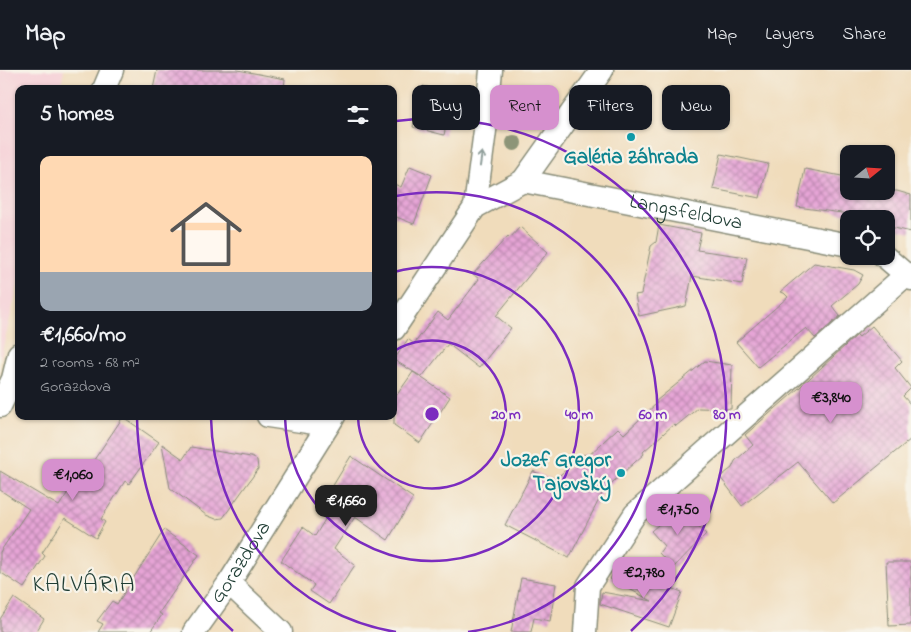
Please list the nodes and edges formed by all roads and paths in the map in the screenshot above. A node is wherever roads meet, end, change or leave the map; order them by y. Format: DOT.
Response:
graph roads {
  1 [pos="112,70"];
  2 [pos="490,70"];
  3 [pos="602,70"];
  4 [pos="106,85"];
  5 [pos="524,181"];
  6 [pos="475,207"];
  7 [pos="840,244"];
  8 [pos="895,265"];
  9 [pos="909,276"];
  10 [pos="397,324"];
  11 [pos="15,382"];
  12 [pos="0,406"];
  13 [pos="331,420"];
  14 [pos="229,584"];
  15 [pos="194,632"];
  16 [pos="281,632"];
  17 [pos="586,632"];
  1 -- 4 [label="street"];
  6 -- 2 [label="street, one-way"];
  3 -- 5 [label="street"];
  5 -- 6 [label="street"];
  5 -- 7 [label="street, Langsfeldova"];
  6 -- 10 [label="street"];
  8 -- 9 [label="street"];
  9 -- 17 [label="street"];
  11 -- 12 [label="street"];
  13 -- 14 [label="street, Gorazdova"];
  14 -- 15 [label="street, Gorazdova"];
  14 -- 16 [label="street"];
}
